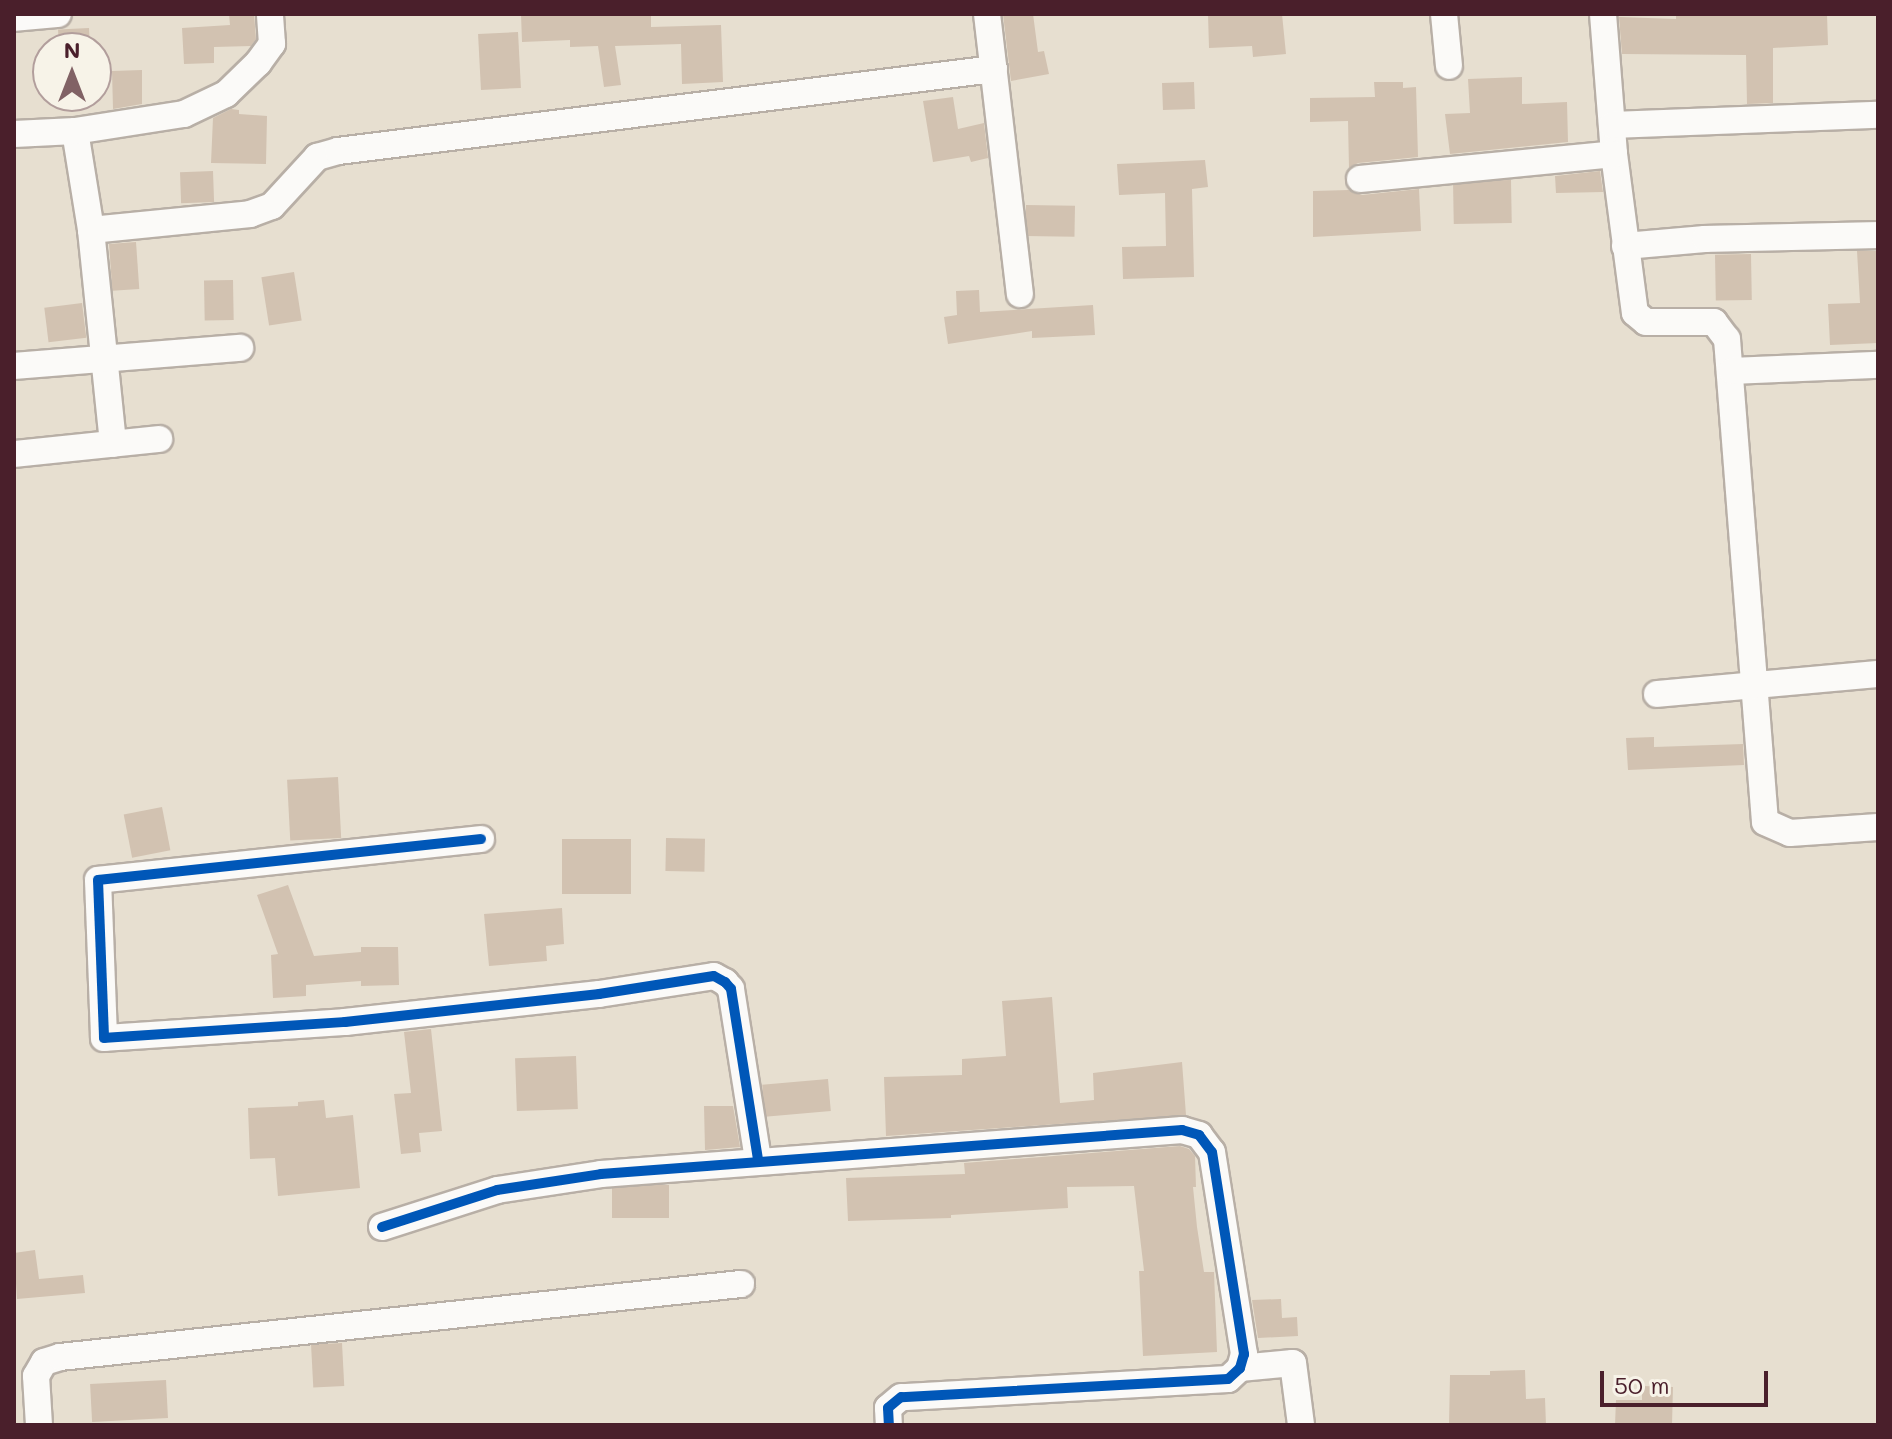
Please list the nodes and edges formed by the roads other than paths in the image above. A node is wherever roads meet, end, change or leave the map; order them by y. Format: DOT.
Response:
graph roads {
  1 [pos="58,14"];
  2 [pos="270,14"];
  3 [pos="987,14"];
  4 [pos="1444,14"];
  5 [pos="1603,14"];
  6 [pos="14,18"];
  7 [pos="1449,66"];
  8 [pos="994,69"];
  9 [pos="1878,115"];
  10 [pos="1612,125"];
  11 [pos="75,131"];
  12 [pos="14,134"];
  13 [pos="1614,154"];
  14 [pos="1360,179"];
  15 [pos="91,230"];
  16 [pos="1878,235"];
  17 [pos="1625,246"];
  18 [pos="1020,294"];
  19 [pos="240,348"];
  20 [pos="103,356"];
  21 [pos="1878,365"];
  22 [pos="14,366"];
  23 [pos="1732,371"];
  24 [pos="159,439"];
  25 [pos="113,444"];
  26 [pos="14,454"];
  27 [pos="1878,674"];
  28 [pos="1753,684"];
  29 [pos="1657,694"];
  30 [pos="1878,827"];
  31 [pos="481,839"];
  32 [pos="758,1160"];
  33 [pos="382,1227"];
  34 [pos="741,1284"];
  35 [pos="1240,1368"];
  36 [pos="39,1425"];
  37 [pos="889,1425"];
  38 [pos="1301,1425"];
  1 -- 6 [label="street"];
  2 -- 11 [label="street"];
  3 -- 8 [label="street"];
  4 -- 7 [label="street"];
  5 -- 10 [label="street"];
  8 -- 15 [label="street"];
  8 -- 18 [label="street"];
  9 -- 10 [label="street"];
  10 -- 13 [label="street"];
  11 -- 12 [label="street"];
  11 -- 15 [label="street"];
  13 -- 14 [label="street"];
  13 -- 17 [label="street"];
  15 -- 20 [label="street"];
  16 -- 17 [label="street"];
  17 -- 23 [label="street"];
  19 -- 20 [label="street"];
  20 -- 22 [label="street"];
  20 -- 25 [label="street"];
  21 -- 23 [label="street"];
  23 -- 28 [label="street"];
  24 -- 25 [label="street"];
  25 -- 26 [label="street"];
  27 -- 28 [label="street"];
  28 -- 29 [label="street"];
  28 -- 30 [label="street"];
  31 -- 32 [label="street"];
  32 -- 33 [label="street"];
  32 -- 35 [label="street"];
  34 -- 36 [label="street"];
  35 -- 37 [label="street"];
  35 -- 38 [label="street"];
}
